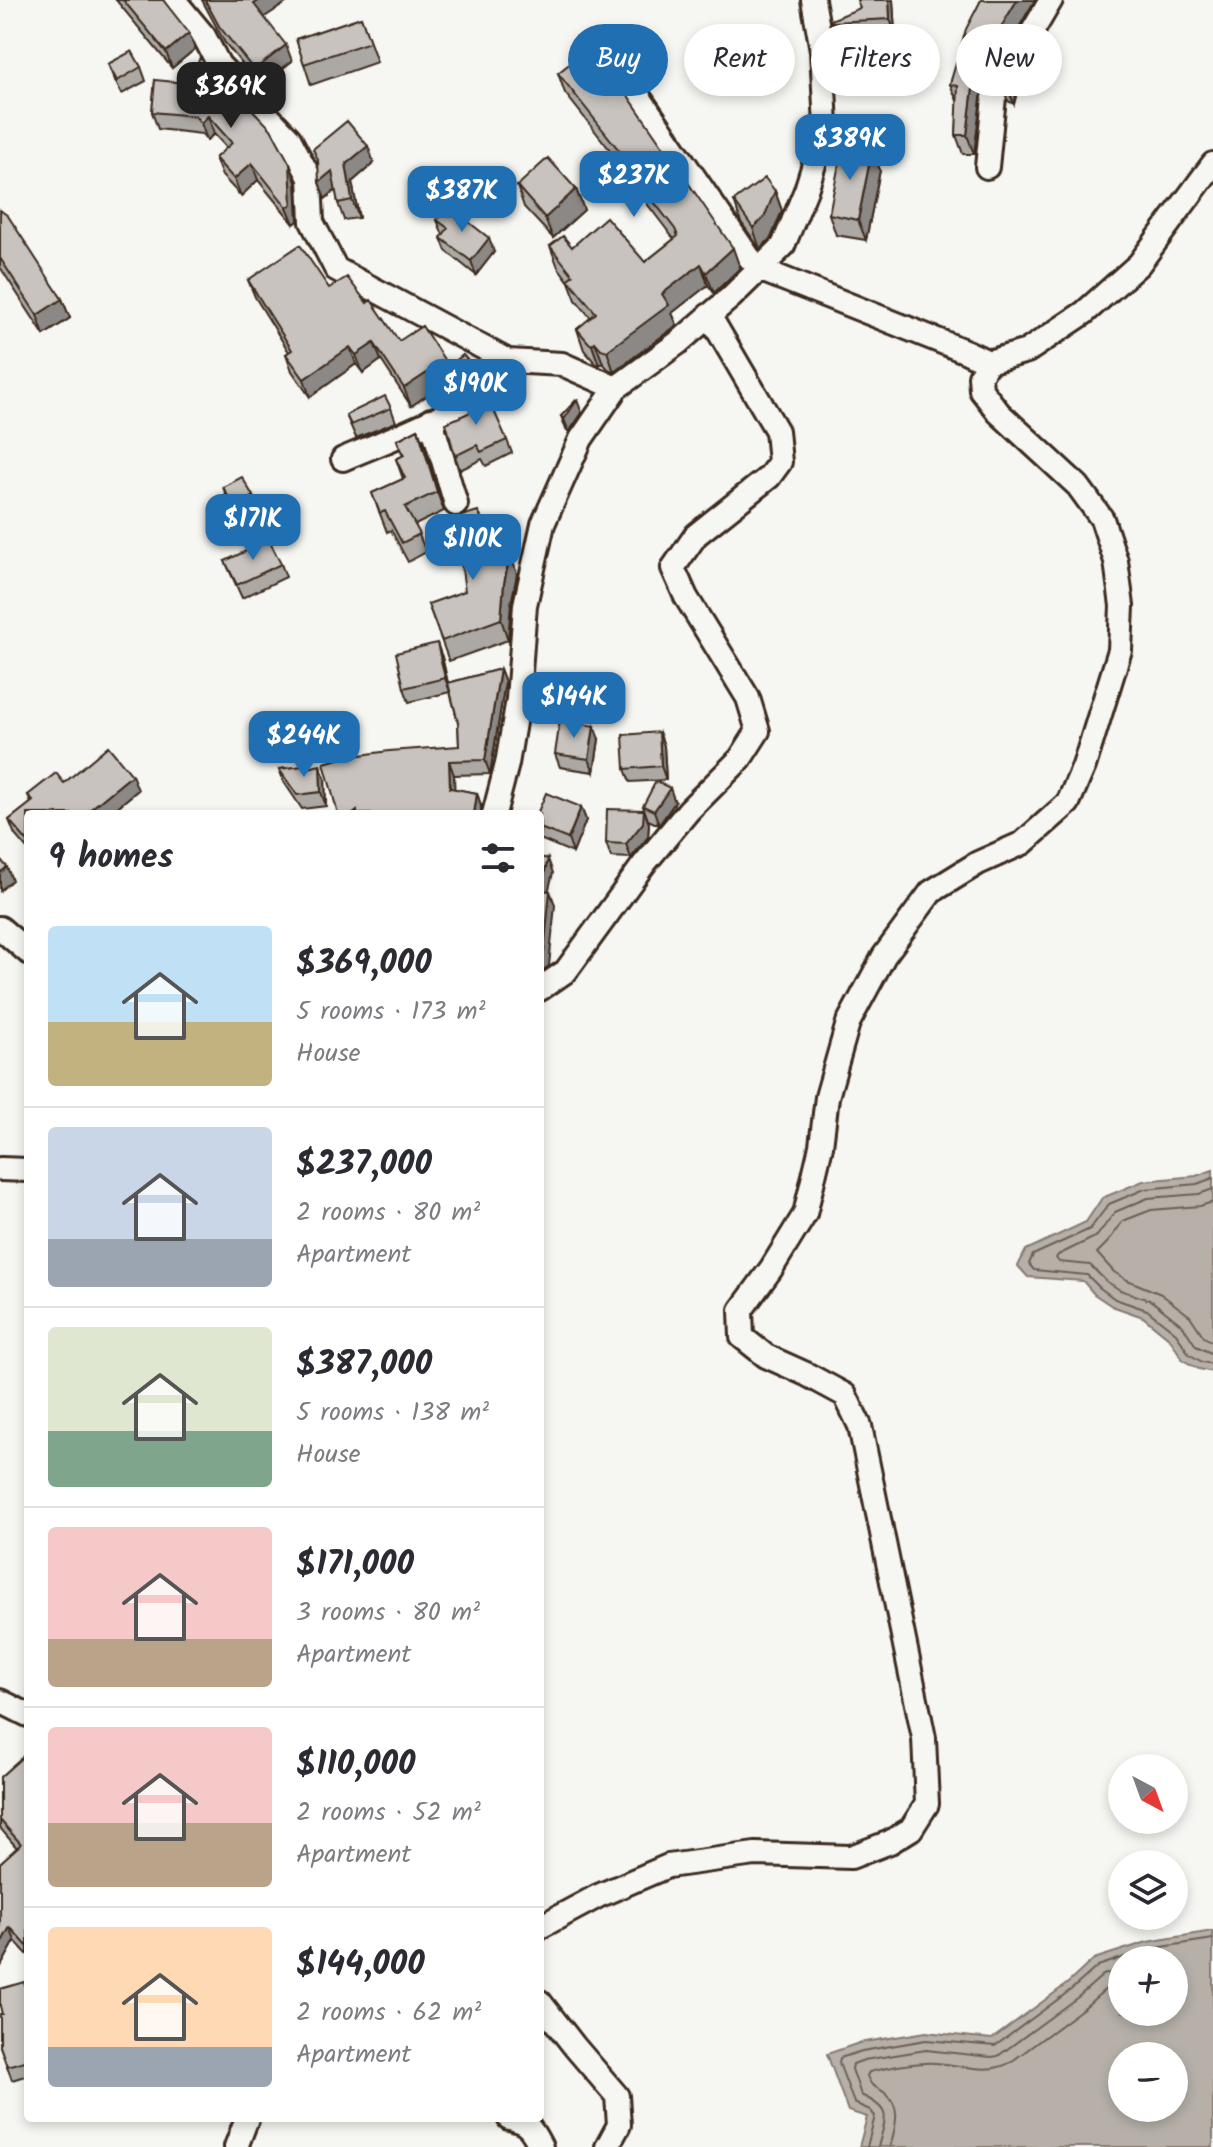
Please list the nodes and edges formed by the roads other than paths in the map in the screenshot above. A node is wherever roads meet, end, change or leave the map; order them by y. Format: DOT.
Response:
graph roads {
  1 [pos="174,0"];
  2 [pos="813,0"];
  3 [pos="1051,0"];
  4 [pos="638,96"];
  5 [pos="1213,164"];
  6 [pos="987,167"];
  7 [pos="759,269"];
  8 [pos="709,315"];
  9 [pos="508,361"];
  10 [pos="988,362"];
  11 [pos="616,388"];
  12 [pos="431,420"];
  13 [pos="343,459"];
  14 [pos="456,504"];
  15 [pos="495,810"];
  16 [pos="0,928"];
  17 [pos="24,949"];
  18 [pos="544,986"];
  19 [pos="0,1169"];
  20 [pos="24,1170"];
  21 [pos="0,1701"];
  22 [pos="24,1713"];
  23 [pos="544,1925"];
  24 [pos="544,2007"];
  25 [pos="245,2122"];
  26 [pos="524,2122"];
  27 [pos="236,2147"];
  28 [pos="541,2147"];
  29 [pos="607,2147"];
  1 -- 9 [label="street"];
  2 -- 7 [label="street"];
  3 -- 6 [label="street"];
  4 -- 7 [label="street"];
  5 -- 10 [label="street"];
  7 -- 8 [label="street"];
  7 -- 10 [label="street"];
  8 -- 11 [label="street"];
  8 -- 18 [label="street"];
  9 -- 11 [label="street"];
  9 -- 12 [label="street"];
  10 -- 23 [label="street"];
  11 -- 15 [label="street"];
  12 -- 13 [label="street"];
  12 -- 14 [label="street"];
  16 -- 17 [label="street"];
  19 -- 20 [label="street"];
  21 -- 22 [label="street"];
  24 -- 29 [label="street"];
  25 -- 27 [label="street"];
  26 -- 28 [label="street"];
}
